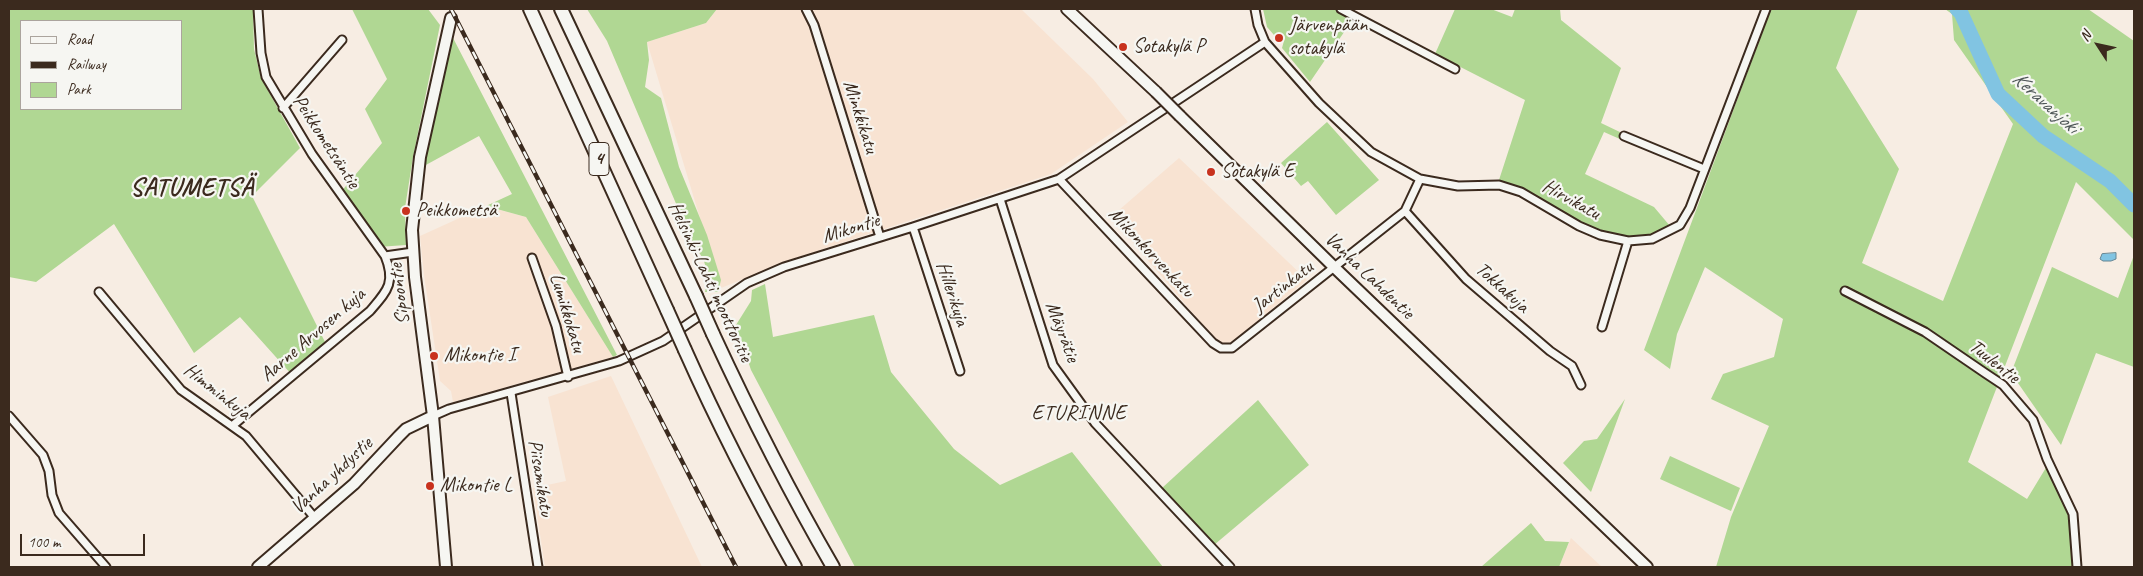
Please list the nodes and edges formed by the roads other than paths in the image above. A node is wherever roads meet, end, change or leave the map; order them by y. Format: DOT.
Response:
graph roads {
  1 [pos="258,9"];
  2 [pos="530,9"];
  3 [pos="561,9"];
  4 [pos="806,9"];
  5 [pos="1066,9"];
  6 [pos="1255,9"];
  7 [pos="1340,9"];
  8 [pos="1766,9"];
  9 [pos="450,18"];
  10 [pos="342,40"];
  11 [pos="1265,42"];
  12 [pos="1455,69"];
  13 [pos="283,108"];
  14 [pos="1624,136"];
  15 [pos="1704,169"];
  16 [pos="1059,179"];
  17 [pos="1420,179"];
  18 [pos="1000,199"];
  19 [pos="1405,211"];
  20 [pos="914,227"];
  21 [pos="880,236"];
  22 [pos="1628,240"];
  23 [pos="412,252"];
  24 [pos="385,256"];
  25 [pos="532,258"];
  26 [pos="1334,267"];
  27 [pos="1845,291"];
  28 [pos="99,292"];
  29 [pos="1602,327"];
  30 [pos="1221,348"];
  31 [pos="960,371"];
  32 [pos="568,377"];
  33 [pos="1581,385"];
  34 [pos="511,393"];
  35 [pos="9,416"];
  36 [pos="433,416"];
  37 [pos="232,426"];
  38 [pos="314,517"];
  39 [pos="106,567"];
  40 [pos="258,567"];
  41 [pos="446,567"];
  42 [pos="538,567"];
  43 [pos="795,567"];
  44 [pos="833,567"];
  45 [pos="1230,567"];
  46 [pos="1647,567"];
  47 [pos="2078,567"];
  1 -- 13 [label="street, Peikkometsäntie"];
  2 -- 43 [label="highway, 4, bridge"];
  3 -- 44 [label="highway, Helsinki-Lahti moottoritie / 4, bridge"];
  4 -- 21 [label="street, Minkkikatu"];
  5 -- 26 [label="main road, Vanha Lahdentie, bridge"];
  6 -- 11 [label="street"];
  7 -- 12 [label="street"];
  8 -- 15 [label="street, Hirvikatu"];
  9 -- 23 [label="main road, Sipoontie"];
  10 -- 13 [label="street"];
  11 -- 16 [label="street, Mikontie"];
  11 -- 17 [label="street, Hirvikatu"];
  13 -- 24 [label="street, Peikkometsäntie"];
  14 -- 15 [label="street"];
  15 -- 22 [label="street, Hirvikatu"];
  16 -- 18 [label="street, Mikontie"];
  16 -- 30 [label="street, Mikonkorvenkatu"];
  17 -- 19 [label="street, Jartinkatu"];
  17 -- 22 [label="street, Hirvikatu"];
  18 -- 20 [label="street, Mikontie"];
  18 -- 45 [label="street, Mäyrätie"];
  19 -- 26 [label="street, Jartinkatu"];
  19 -- 33 [label="street, Tokkakuja"];
  20 -- 21 [label="street, Mikontie"];
  20 -- 31 [label="street, Hillerikuja"];
  21 -- 32 [label="street, Mikontie"];
  22 -- 29 [label="street"];
  23 -- 24 [label="street"];
  23 -- 36 [label="main road, Sipoontie"];
  24 -- 37 [label="street, Aarne Arvosen kuja"];
  25 -- 32 [label="street, Lumikkokatu"];
  26 -- 30 [label="street, Jartinkatu"];
  26 -- 46 [label="main road, Vanha Lahdentie"];
  27 -- 47 [label="street, Tuulentie"];
  28 -- 37 [label="street, Himminkuja"];
  32 -- 34 [label="street, Mikontie"];
  34 -- 36 [label="street, Mikontie"];
  34 -- 42 [label="street, Piisamikatu"];
  35 -- 39 [label="street"];
  36 -- 38 [label="main road, Vanha yhdystie"];
  36 -- 41 [label="main road, Sipoontie"];
  37 -- 38 [label="street, Himminkuja"];
  38 -- 40 [label="main road, Vanha yhdystie"];
}
